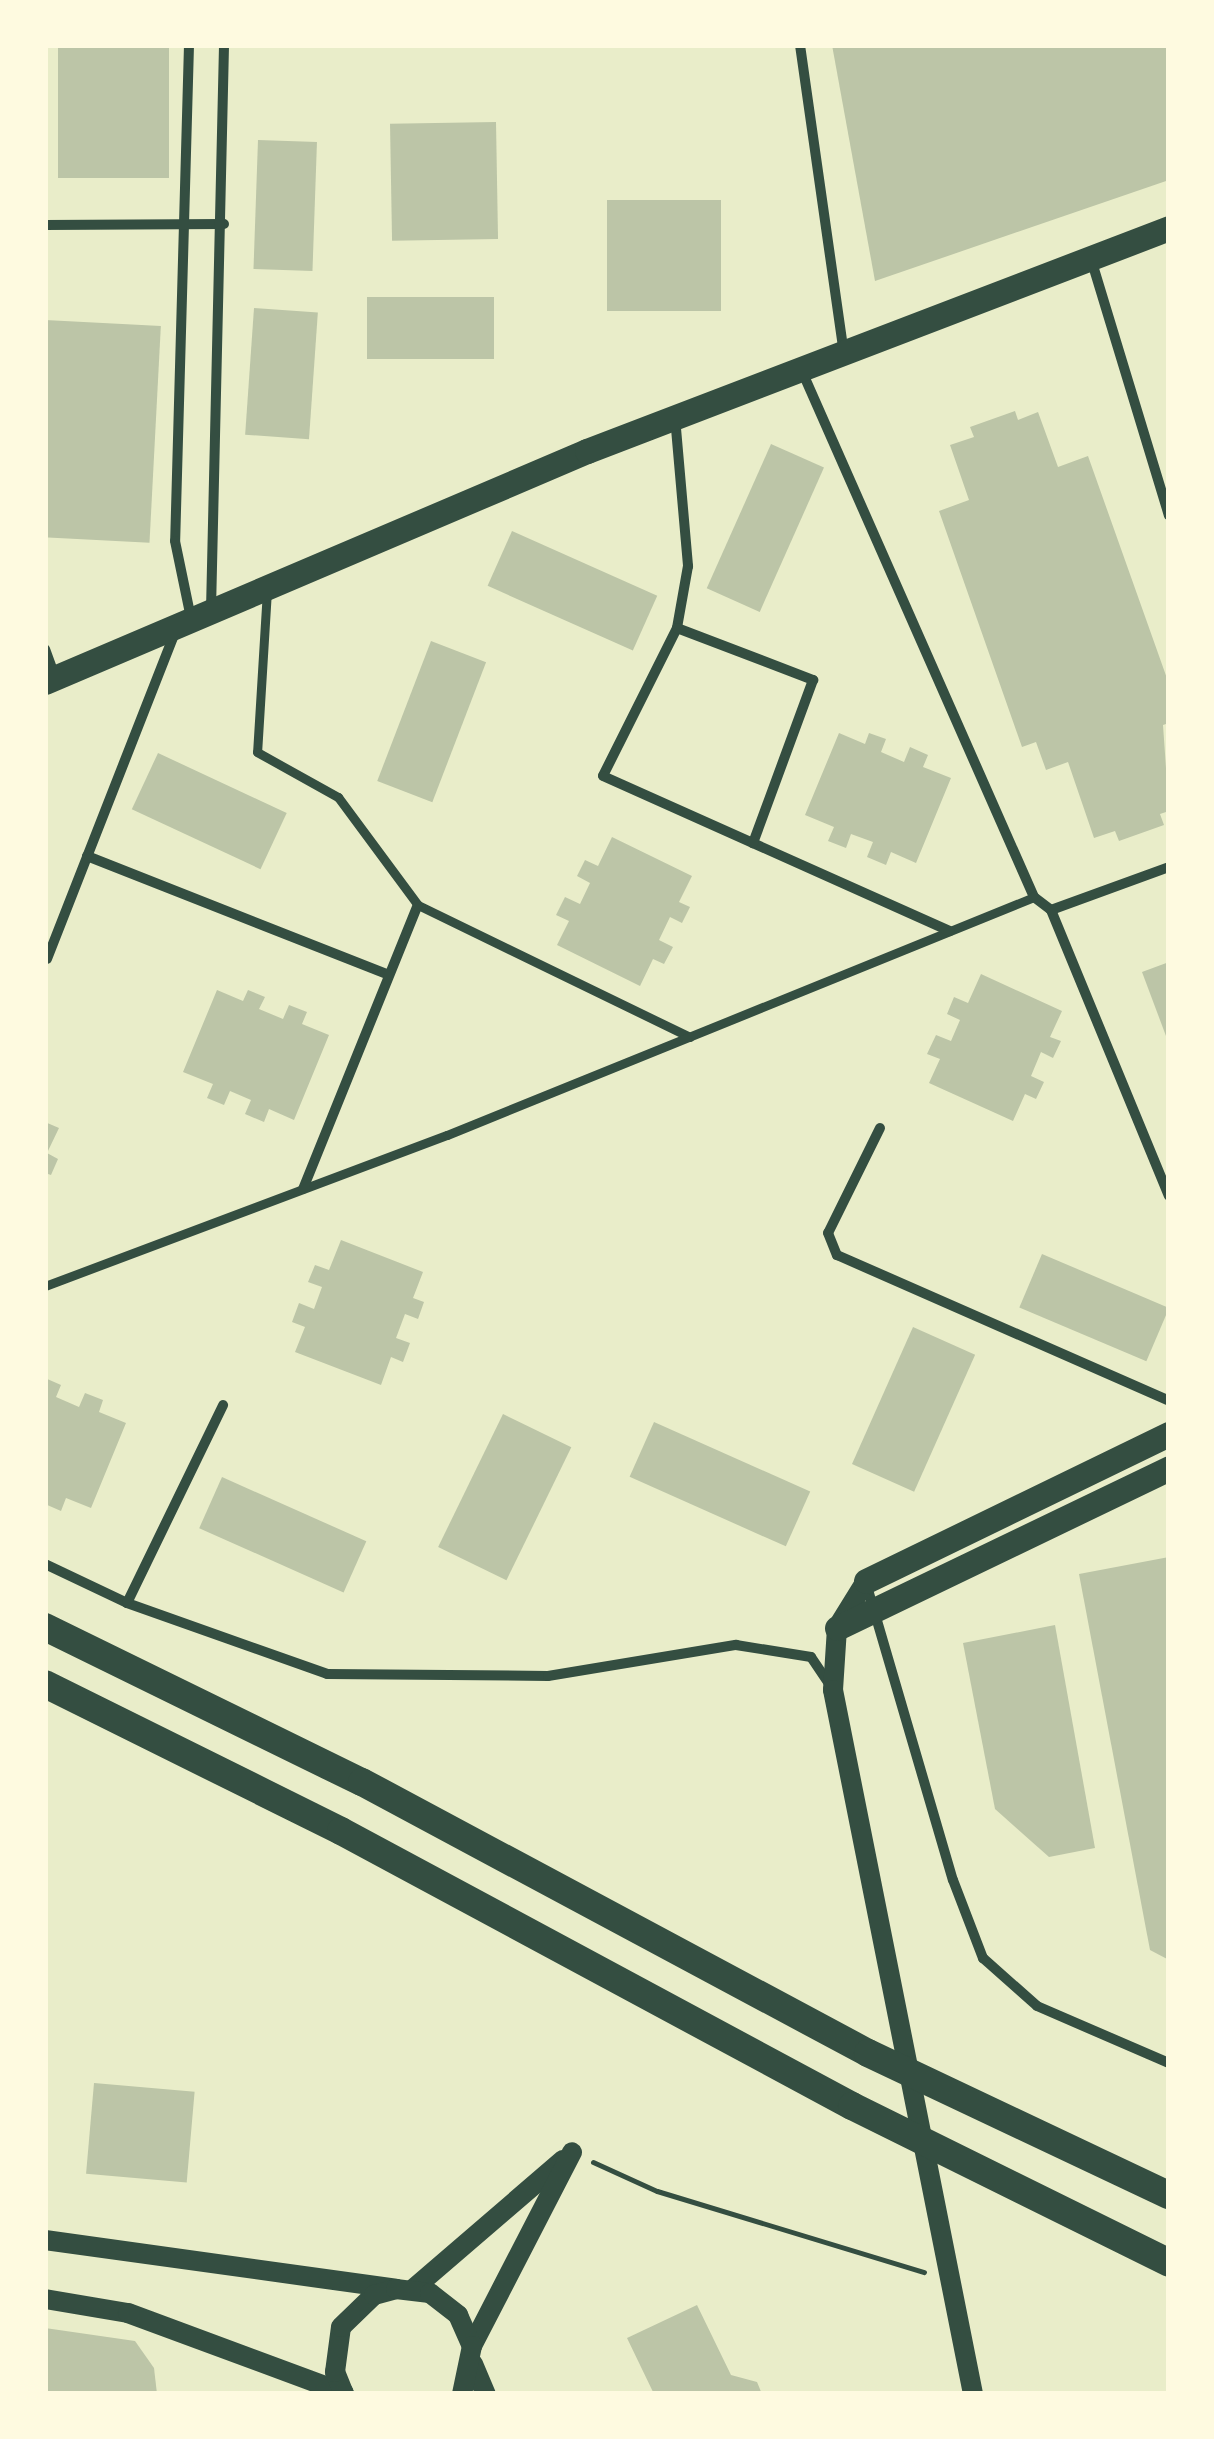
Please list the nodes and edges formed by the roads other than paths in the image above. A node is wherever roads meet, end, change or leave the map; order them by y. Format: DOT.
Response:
graph roads {
  1 [pos="189,45"];
  2 [pos="224,45"];
  3 [pos="800,45"];
  4 [pos="182,224"];
  5 [pos="224,224"];
  6 [pos="45,225"];
  7 [pos="1169,228"];
  8 [pos="1091,258"];
  9 [pos="844,354"];
  10 [pos="801,369"];
  11 [pos="676,417"];
  12 [pos="1169,516"];
  13 [pos="268,587"];
  14 [pos="193,618"];
  15 [pos="678,628"];
  16 [pos="45,650"];
  17 [pos="50,679"];
  18 [pos="753,843"];
  19 [pos="87,856"];
  20 [pos="1169,867"];
  21 [pos="1034,897"];
  22 [pos="418,905"];
  23 [pos="1051,910"];
  24 [pos="950,932"];
  25 [pos="47,959"];
  26 [pos="386,974"];
  27 [pos="690,1037"];
  28 [pos="880,1128"];
  29 [pos="303,1189"];
  30 [pos="1169,1196"];
  31 [pos="45,1286"];
  32 [pos="1169,1401"];
  33 [pos="223,1405"];
  34 [pos="1169,1434"];
  35 [pos="1169,1468"];
  36 [pos="45,1564"];
  37 [pos="866,1581"];
  38 [pos="127,1603"];
  39 [pos="874,1612"];
  40 [pos="45,1627"];
  41 [pos="837,1628"];
  42 [pos="45,1684"];
  43 [pos="834,1690"];
  44 [pos="1169,2064"];
  45 [pos="1169,2196"];
  46 [pos="45,2240"];
  47 [pos="1169,2263"];
  48 [pos="405,2289"];
  49 [pos="45,2299"];
  50 [pos="473,2355"];
  51 [pos="344,2394"];
  52 [pos="462,2394"];
  53 [pos="486,2394"];
  54 [pos="973,2394"];
  1 -- 4 [label="street"];
  2 -- 5 [label="street"];
  3 -- 9 [label="street"];
  4 -- 5 [label="street"];
  4 -- 6 [label="street"];
  4 -- 14 [label="street"];
  5 -- 14 [label="street"];
  7 -- 8 [label="main road"];
  8 -- 9 [label="main road"];
  8 -- 12 [label="street"];
  9 -- 10 [label="main road"];
  10 -- 11 [label="main road"];
  10 -- 21 [label="street"];
  11 -- 13 [label="main road"];
  11 -- 15 [label="street"];
  13 -- 14 [label="main road"];
  13 -- 22 [label="street"];
  14 -- 17 [label="main road"];
  14 -- 19 [label="street"];
  15 -- 18 [label="street"];
  15 -- 18 [label="street"];
  16 -- 17 [label="street"];
  18 -- 24 [label="street"];
  19 -- 25 [label="street"];
  19 -- 26 [label="street"];
  20 -- 23 [label="street"];
  21 -- 23 [label="street"];
  21 -- 24 [label="street"];
  22 -- 26 [label="street"];
  22 -- 27 [label="street"];
  23 -- 30 [label="street"];
  24 -- 27 [label="street"];
  26 -- 29 [label="street"];
  27 -- 29 [label="street"];
  28 -- 32 [label="street"];
  29 -- 31 [label="street"];
  33 -- 38 [label="street"];
  34 -- 37 [label="main road"];
  35 -- 39 [label="main road"];
  36 -- 38 [label="street"];
  37 -- 39 [label="street"];
  37 -- 41 [label="main road"];
  38 -- 43 [label="street"];
  39 -- 41 [label="main road"];
  39 -- 44 [label="street"];
  40 -- 45 [label="highway"];
  41 -- 43 [label="main road"];
  42 -- 47 [label="highway"];
  43 -- 54 [label="main road"];
  46 -- 48 [label="main road"];
  48 -- 50 [label="main road"];
  48 -- 50 [label="main road"];
  48 -- 51 [label="main road"];
  49 -- 51 [label="main road"];
  50 -- 52 [label="main road"];
  50 -- 53 [label="main road"];
}
